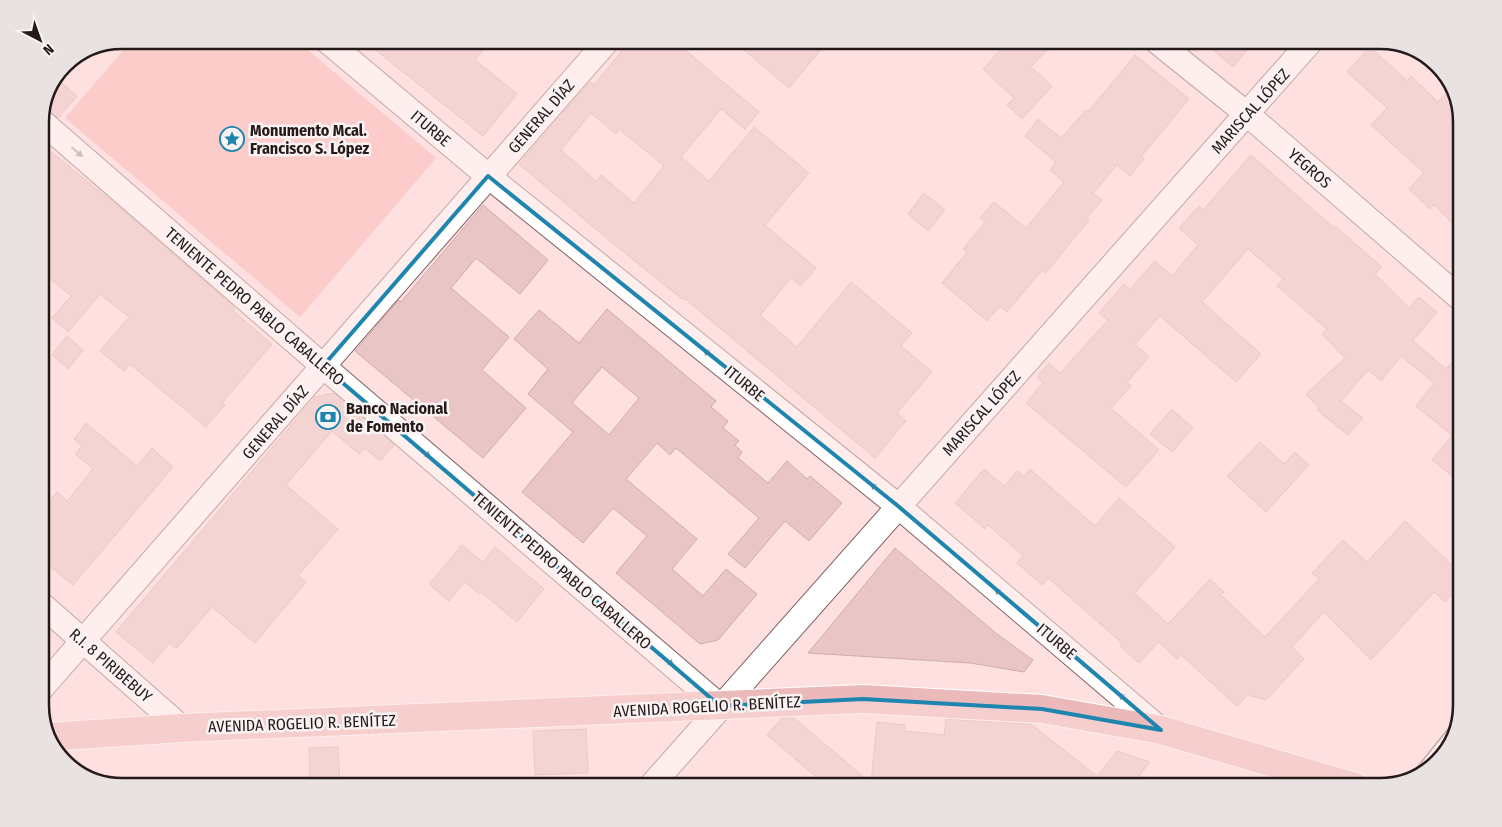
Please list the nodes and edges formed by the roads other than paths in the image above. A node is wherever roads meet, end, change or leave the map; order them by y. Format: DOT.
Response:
graph roads {
  1 [pos="337,49"];
  2 [pos="600,49"];
  3 [pos="1166,49"];
  4 [pos="1304,49"];
  5 [pos="1247,114"];
  6 [pos="49,128"];
  7 [pos="488,176"];
  8 [pos="1453,292"];
  9 [pos="323,366"];
  10 [pos="898,506"];
  11 [pos="49,611"];
  12 [pos="83,641"];
  13 [pos="49,680"];
  14 [pos="720,706"];
  15 [pos="182,728"];
  16 [pos="1161,730"];
  17 [pos="56,737"];
  18 [pos="658,778"];
  19 [pos="1324,778"];
  1 -- 7 [label="street, ITURBE"];
  2 -- 7 [label="street, GENERAL DÍAZ"];
  3 -- 5 [label="street, YEGROS"];
  4 -- 5 [label="street, MARISCAL LÓPEZ"];
  5 -- 8 [label="street, YEGROS"];
  5 -- 10 [label="street, MARISCAL LÓPEZ"];
  6 -- 9 [label="street, TENIENTE PEDRO PABLO CABALLERO, one-way"];
  7 -- 9 [label="street, GENERAL DÍAZ"];
  10 -- 7 [label="street, ITURBE, one-way"];
  9 -- 12 [label="street, GENERAL DÍAZ"];
  9 -- 14 [label="street, TENIENTE PEDRO PABLO CABALLERO, one-way"];
  10 -- 14 [label="street, MARISCAL LÓPEZ"];
  16 -- 10 [label="street, ITURBE, one-way"];
  11 -- 12 [label="street, R.I. 8 PIRIBEBUY"];
  12 -- 13 [label="street, GENERAL DÍAZ"];
  12 -- 15 [label="street, R.I. 8 PIRIBEBUY"];
  14 -- 15 [label="main road, AVENIDA ROGELIO R. BENÍTEZ"];
  14 -- 16 [label="main road, AVENIDA ROGELIO R. BENÍTEZ"];
  14 -- 18 [label="street, MARISCAL LÓPEZ"];
  15 -- 17 [label="main road, AVENIDA ROGELIO R. BENÍTEZ"];
  16 -- 19 [label="main road, AVENIDA ROGELIO R. BENÍTEZ"];
}
